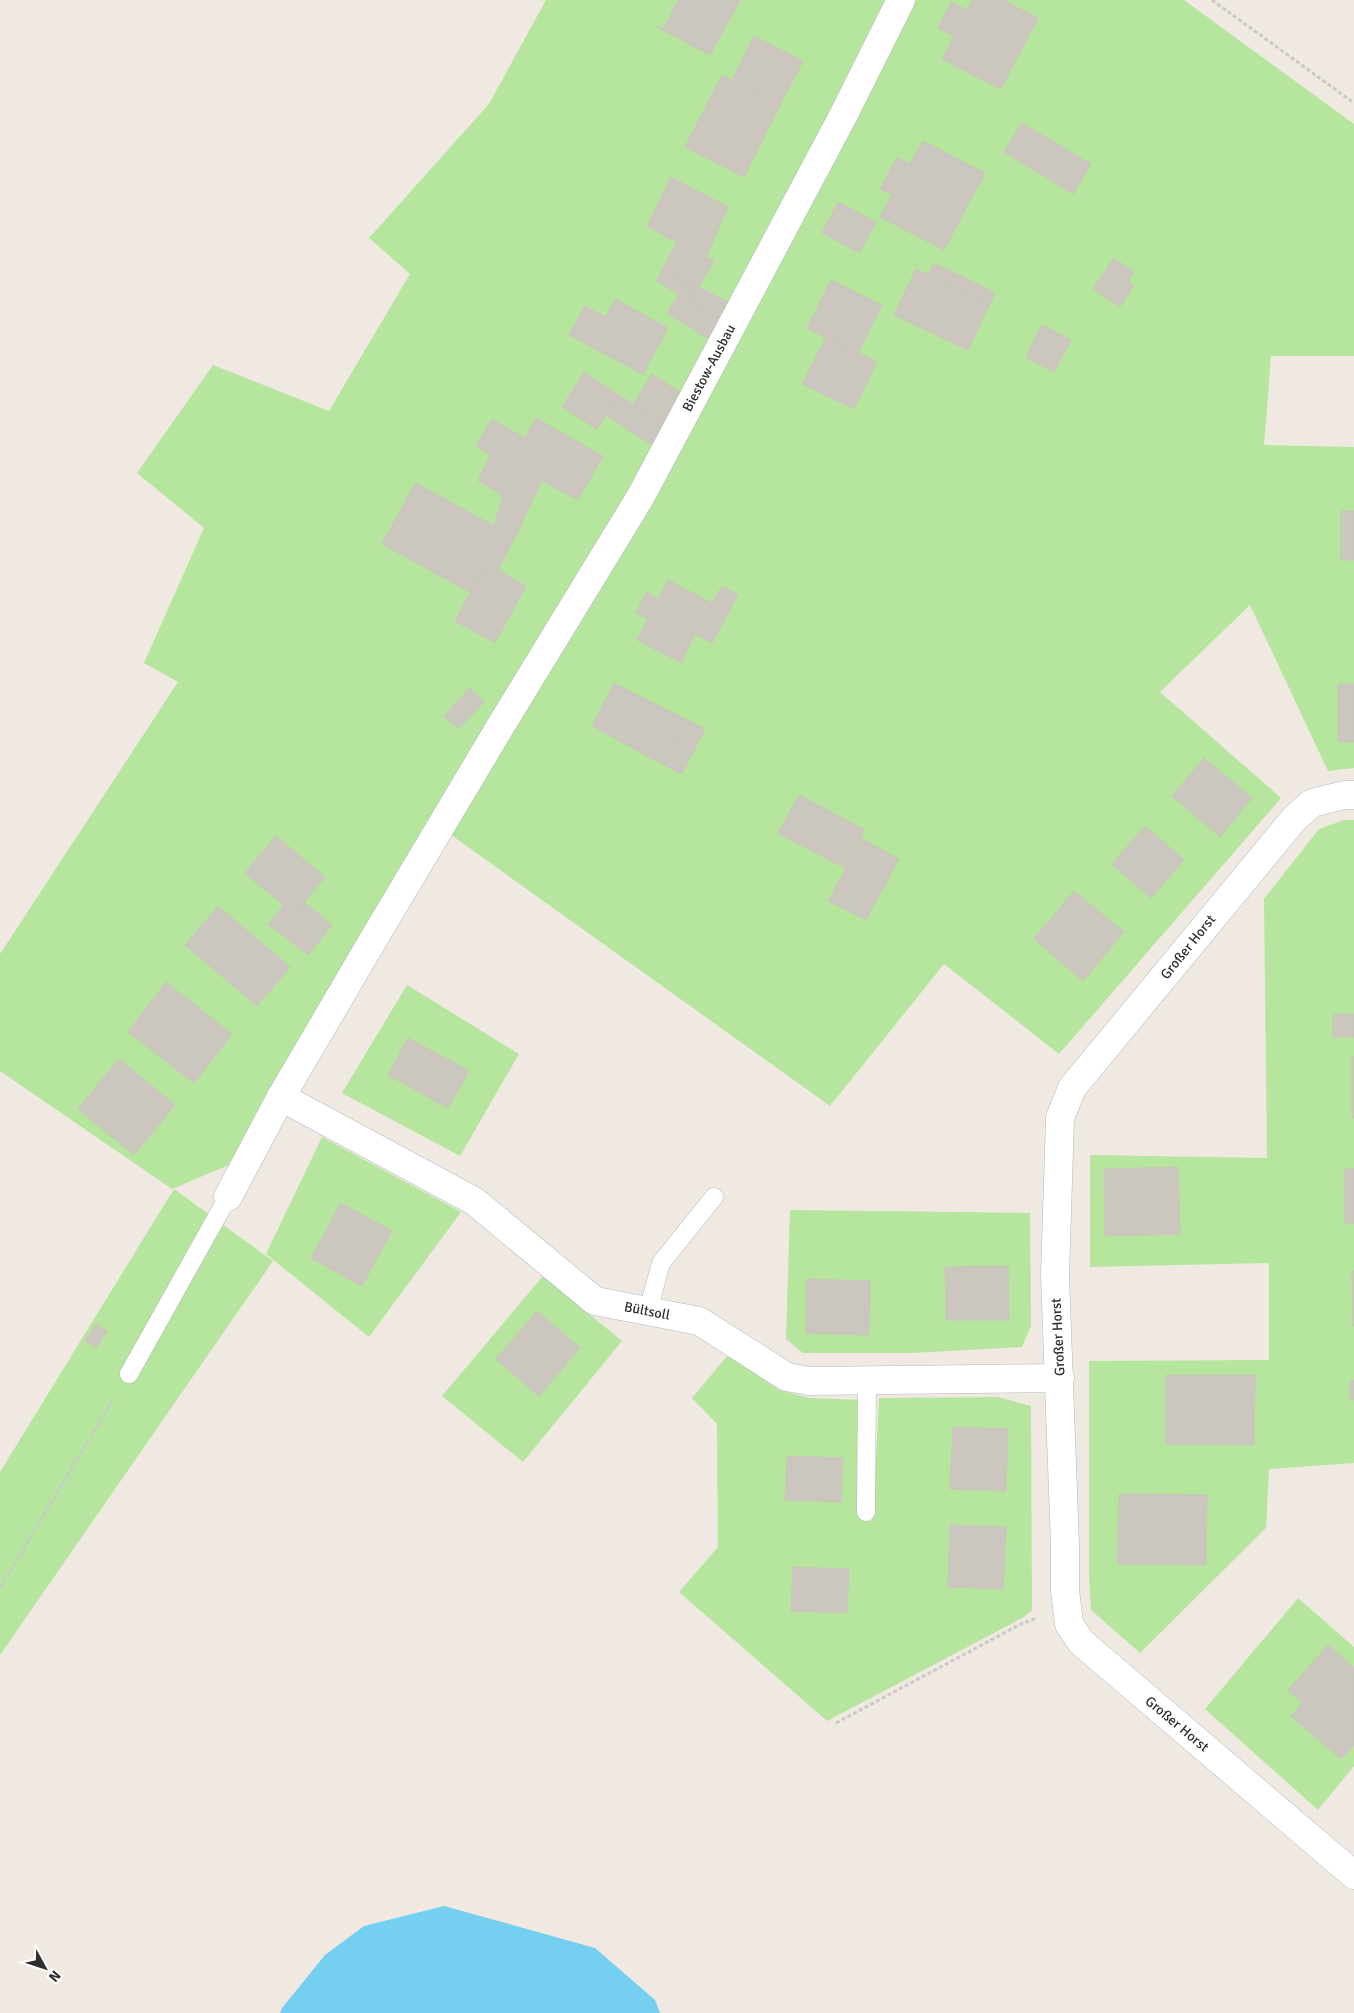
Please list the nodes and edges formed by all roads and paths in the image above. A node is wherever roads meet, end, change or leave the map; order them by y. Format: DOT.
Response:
graph roads {
  1 [pos="902,0"];
  2 [pos="1212,0"];
  3 [pos="1354,103"];
  4 [pos="1354,795"];
  5 [pos="281,1097"];
  6 [pos="228,1197"];
  7 [pos="714,1197"];
  8 [pos="648,1311"];
  9 [pos="129,1374"];
  10 [pos="1060,1378"];
  11 [pos="867,1381"];
  12 [pos="866,1512"];
  13 [pos="0,1588"];
  14 [pos="1066,1606"];
  15 [pos="836,1723"];
  16 [pos="1350,1862"];
  1 -- 5 [label="street, Biestow-Ausbau"];
  2 -- 3 [label="path"];
  4 -- 10 [label="street, Großer Horst"];
  5 -- 6 [label="street, Biestow-Ausbau"];
  5 -- 8 [label="street, Bültsoll"];
  6 -- 9 [label="lane"];
  7 -- 8 [label="lane"];
  8 -- 11 [label="street, Bültsoll"];
  9 -- 13 [label="path"];
  10 -- 11 [label="street, Bültsoll"];
  10 -- 14 [label="street, Großer Horst"];
  11 -- 12 [label="lane"];
  14 -- 15 [label="path"];
  14 -- 16 [label="street, Großer Horst"];
}
